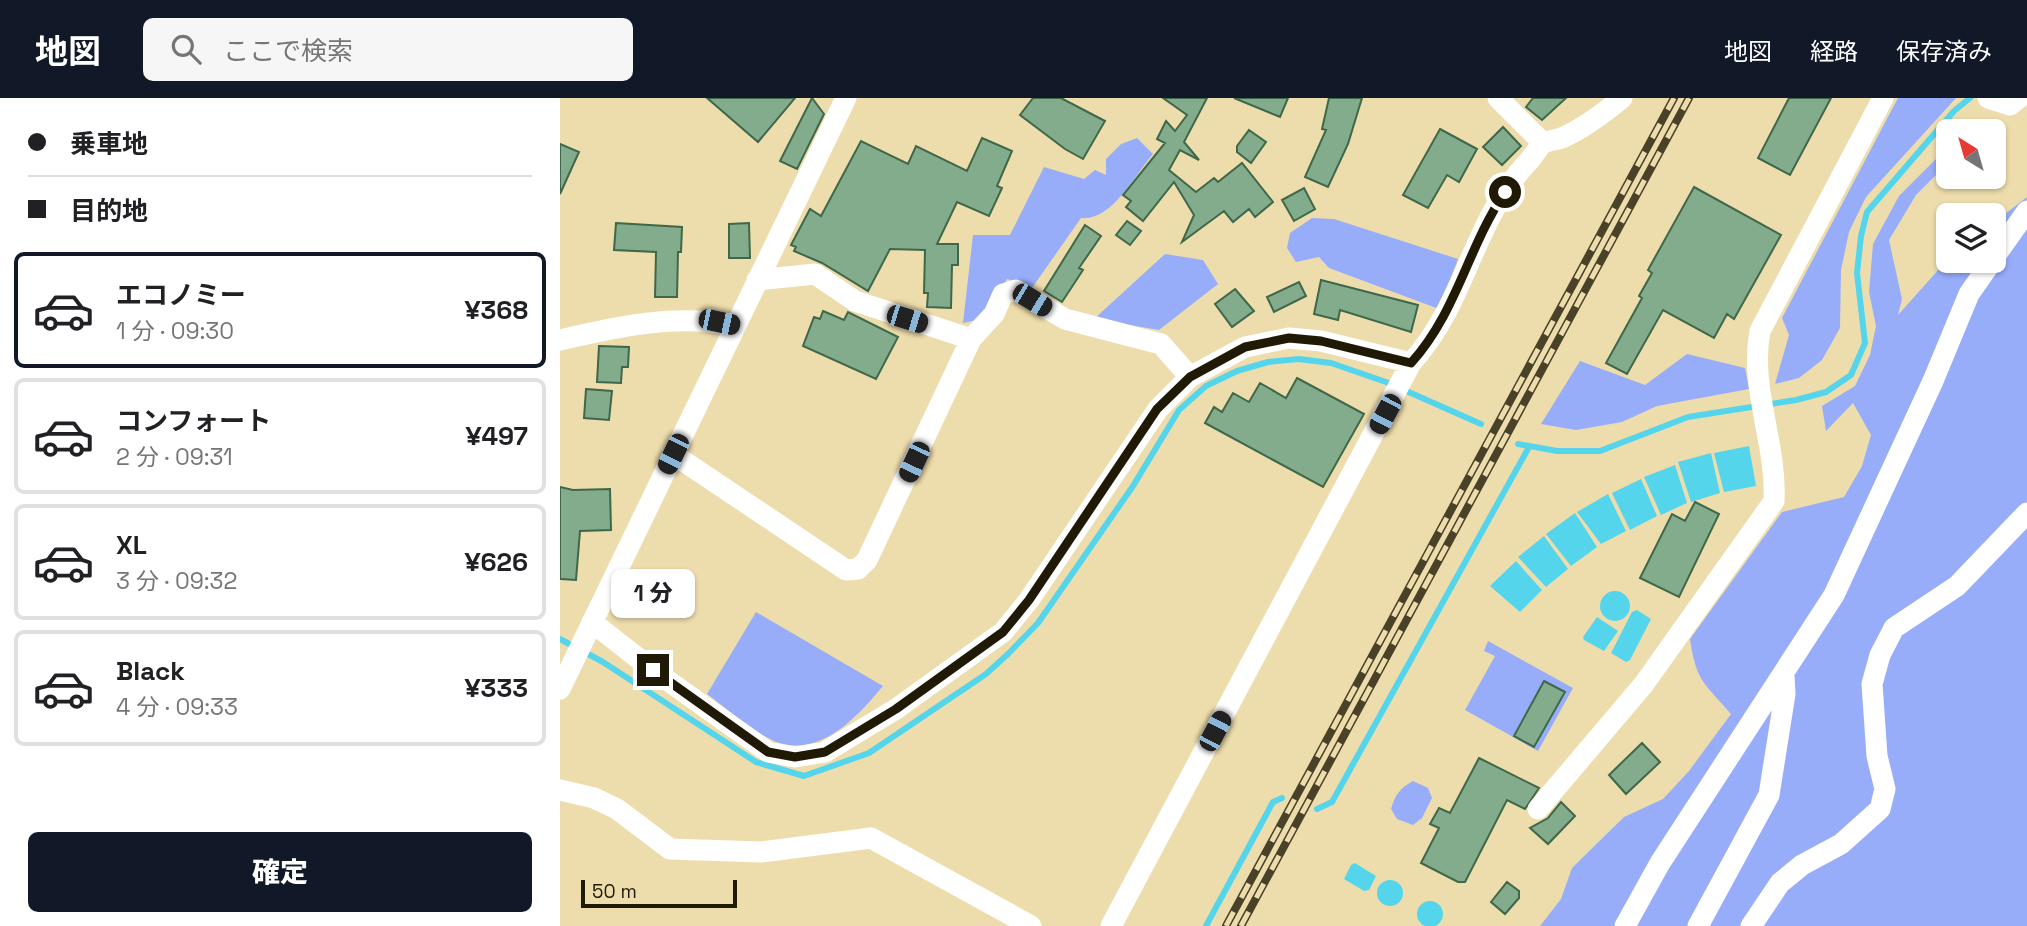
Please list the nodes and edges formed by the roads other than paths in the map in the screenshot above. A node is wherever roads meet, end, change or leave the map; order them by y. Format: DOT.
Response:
graph roads {
  1 [pos="846,98"];
  2 [pos="1498,98"];
  3 [pos="1622,98"];
  4 [pos="1883,98"];
  5 [pos="1988,98"];
  6 [pos="2014,101"];
  7 [pos="1543,144"];
  8 [pos="2027,211"];
  9 [pos="2006,241"];
  10 [pos="1984,273"];
  11 [pos="757,280"];
  12 [pos="735,326"];
  13 [pos="971,339"];
  14 [pos="560,340"];
  15 [pos="1409,368"];
  16 [pos="1190,377"];
  17 [pos="673,454"];
  18 [pos="2027,513"];
  19 [pos="590,626"];
  20 [pos="1784,675"];
  21 [pos="560,689"];
  22 [pos="560,790"];
  23 [pos="1538,809"];
  24 [pos="1031,926"];
  25 [pos="1111,926"];
  26 [pos="1625,926"];
  27 [pos="1699,926"];
  28 [pos="1751,926"];
  1 -- 11 [label="street"];
  2 -- 7 [label="street"];
  3 -- 7 [label="street"];
  4 -- 23 [label="street"];
  5 -- 6 [label="street"];
  7 -- 15 [label="street"];
  8 -- 9 [label="street"];
  10 -- 20 [label="street"];
  11 -- 12 [label="street"];
  11 -- 13 [label="street"];
  12 -- 14 [label="street"];
  12 -- 17 [label="street"];
  13 -- 16 [label="street"];
  13 -- 17 [label="street"];
  15 -- 16 [label="street"];
  15 -- 25 [label="street"];
  16 -- 19 [label="street"];
  17 -- 19 [label="street"];
  18 -- 28 [label="street"];
  19 -- 21 [label="street"];
  20 -- 26 [label="street"];
  20 -- 27 [label="street"];
  22 -- 24 [label="street"];
}
